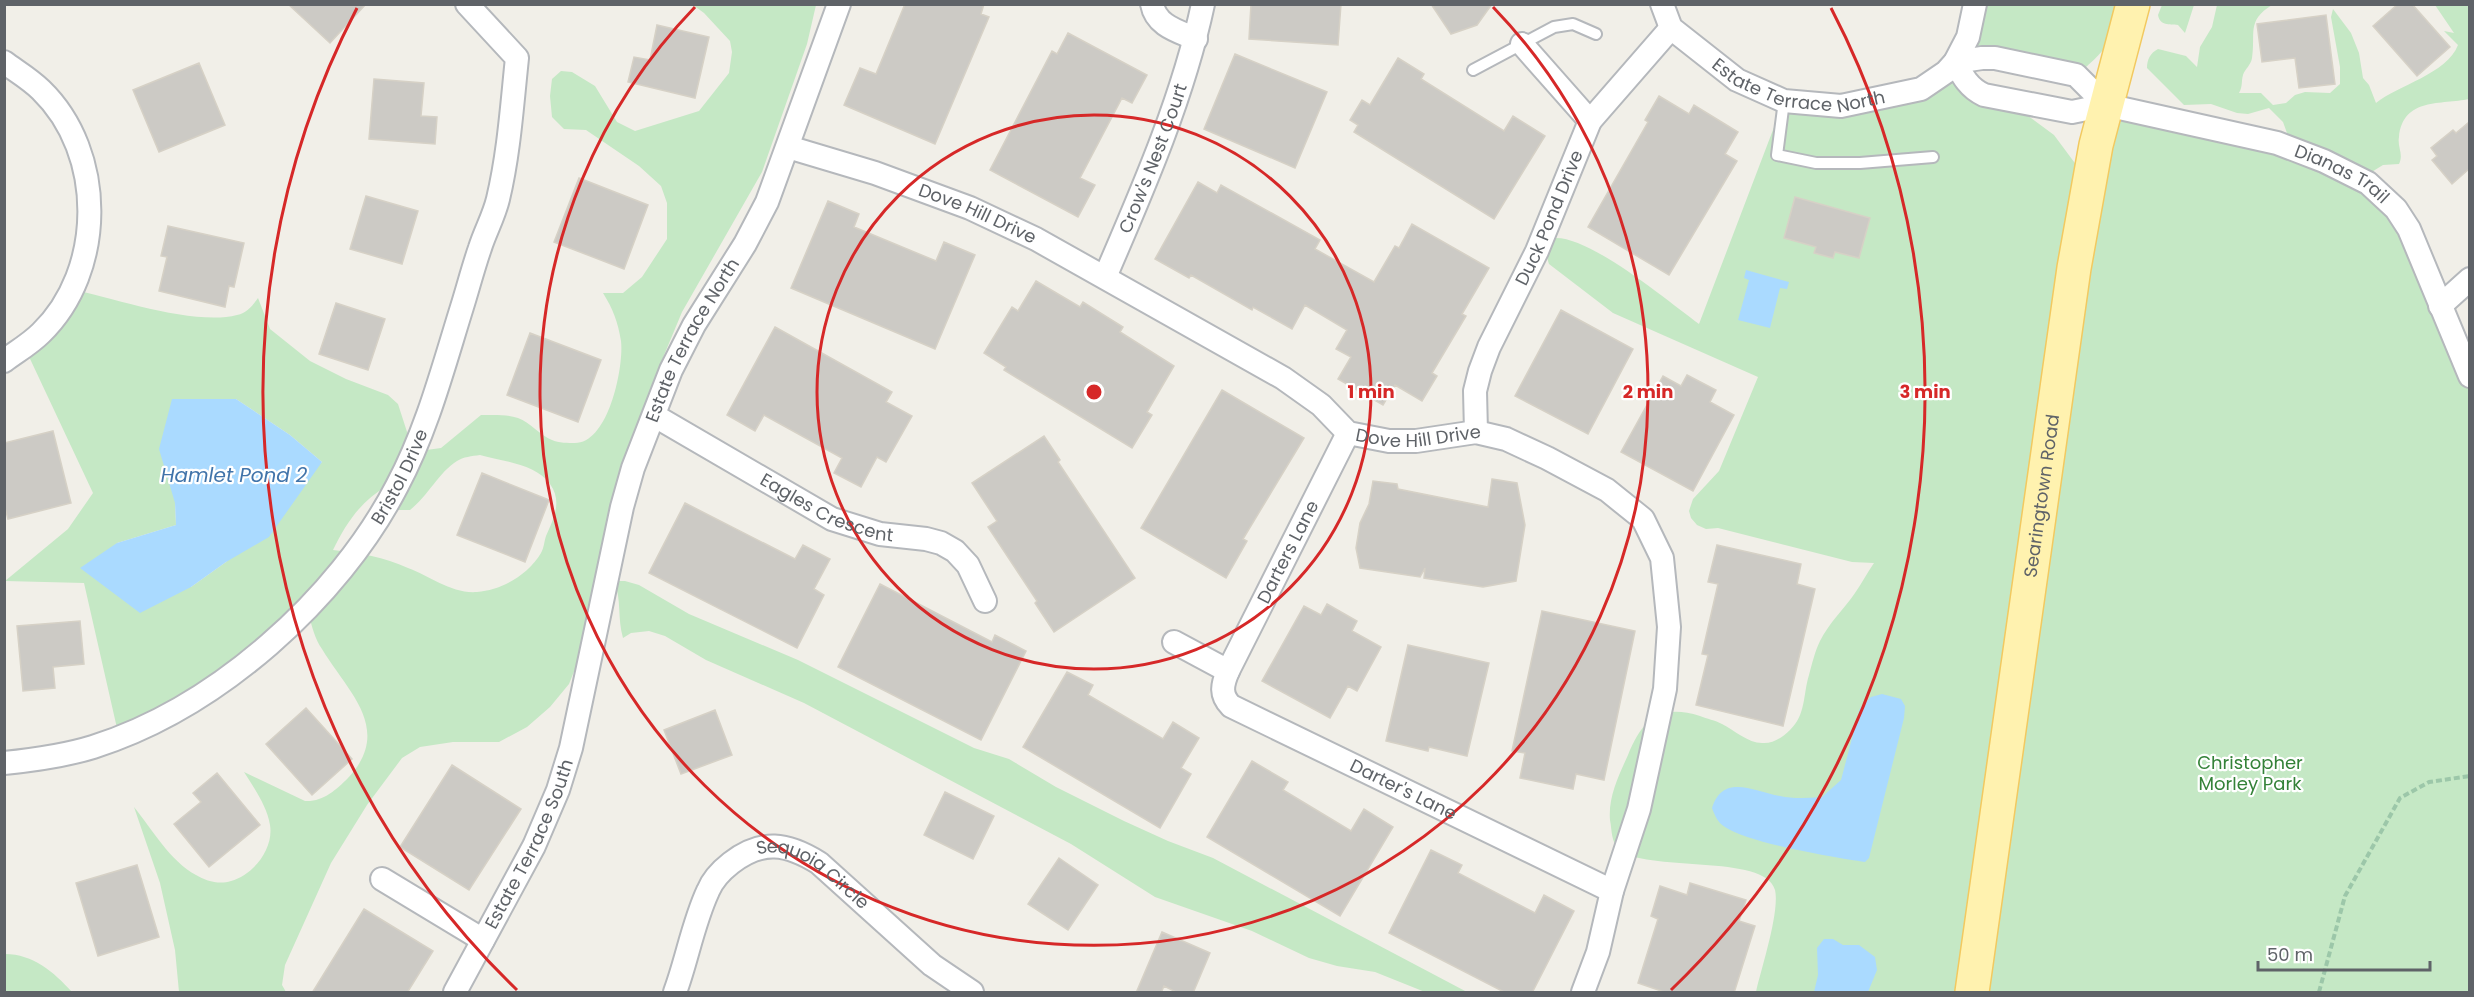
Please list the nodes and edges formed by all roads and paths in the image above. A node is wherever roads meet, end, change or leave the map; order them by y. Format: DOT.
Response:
graph roads {
  1 [pos="467,4"];
  2 [pos="839,4"];
  3 [pos="1152,4"];
  4 [pos="1203,4"];
  5 [pos="1662,4"];
  6 [pos="1975,4"];
  7 [pos="2133,4"];
  8 [pos="1671,28"];
  9 [pos="1596,34"];
  10 [pos="1196,39"];
  11 [pos="1522,44"];
  12 [pos="4,62"];
  13 [pos="1955,62"];
  14 [pos="1473,70"];
  15 [pos="1784,101"];
  16 [pos="2106,105"];
  17 [pos="1590,121"];
  18 [pos="788,147"];
  19 [pos="1934,157"];
  20 [pos="1105,277"];
  21 [pos="2469,279"];
  22 [pos="2440,306"];
  23 [pos="4,361"];
  24 [pos="2469,376"];
  25 [pos="655,416"];
  26 [pos="1476,432"];
  27 [pos="1348,433"];
  28 [pos="985,601"];
  29 [pos="1174,642"];
  30 [pos="1228,671"];
  31 [pos="584,688"];
  32 [pos="4,763"];
  33 [pos="2469,776"];
  34 [pos="382,879"];
  35 [pos="1612,891"];
  36 [pos="483,940"];
  37 [pos="455,993"];
  38 [pos="675,993"];
  39 [pos="972,993"];
  40 [pos="1583,993"];
  41 [pos="1972,993"];
  42 [pos="2319,993"];
  1 -- 32 [label="street, Bristol Drive"];
  2 -- 18 [label="street, Estate Terrace North"];
  3 -- 10 [label="street"];
  4 -- 10 [label="street, Crow's Nest Court"];
  5 -- 8 [label="street"];
  6 -- 13 [label="street"];
  7 -- 16 [label="main road, Searingtown Road"];
  8 -- 15 [label="street, Estate Terrace North"];
  8 -- 17 [label="street, Duck Pond Drive"];
  9 -- 11 [label="lane"];
  10 -- 20 [label="street, Crow's Nest Court"];
  11 -- 14 [label="lane"];
  11 -- 17 [label="street"];
  12 -- 23 [label="street"];
  13 -- 15 [label="street, Estate Terrace North"];
  13 -- 16 [label="street"];
  13 -- 16 [label="street"];
  15 -- 19 [label="lane"];
  16 -- 22 [label="street, Dianas Trail"];
  16 -- 41 [label="main road, Searingtown Road"];
  17 -- 26 [label="street, Duck Pond Drive"];
  18 -- 20 [label="street, Dove Hill Drive"];
  18 -- 25 [label="street, Estate Terrace North"];
  20 -- 27 [label="street, Dove Hill Drive"];
  21 -- 22 [label="street"];
  22 -- 24 [label="street, Dianas Trail"];
  25 -- 28 [label="street, Eagles Crescent"];
  25 -- 31 [label="street, Estate Terrace North"];
  26 -- 27 [label="street, Dove Hill Drive"];
  26 -- 35 [label="street, Dove Hill Drive"];
  27 -- 30 [label="street, Darters Lane"];
  29 -- 30 [label="street"];
  30 -- 35 [label="street, Darter's Lane"];
  31 -- 36 [label="street, Estate Terrace South"];
  33 -- 42 [label="path"];
  34 -- 36 [label="street"];
  35 -- 40 [label="street, Dove Hill Drive"];
  36 -- 37 [label="street, Estate Terrace South"];
  38 -- 39 [label="street, Sequoia Circle"];
}
